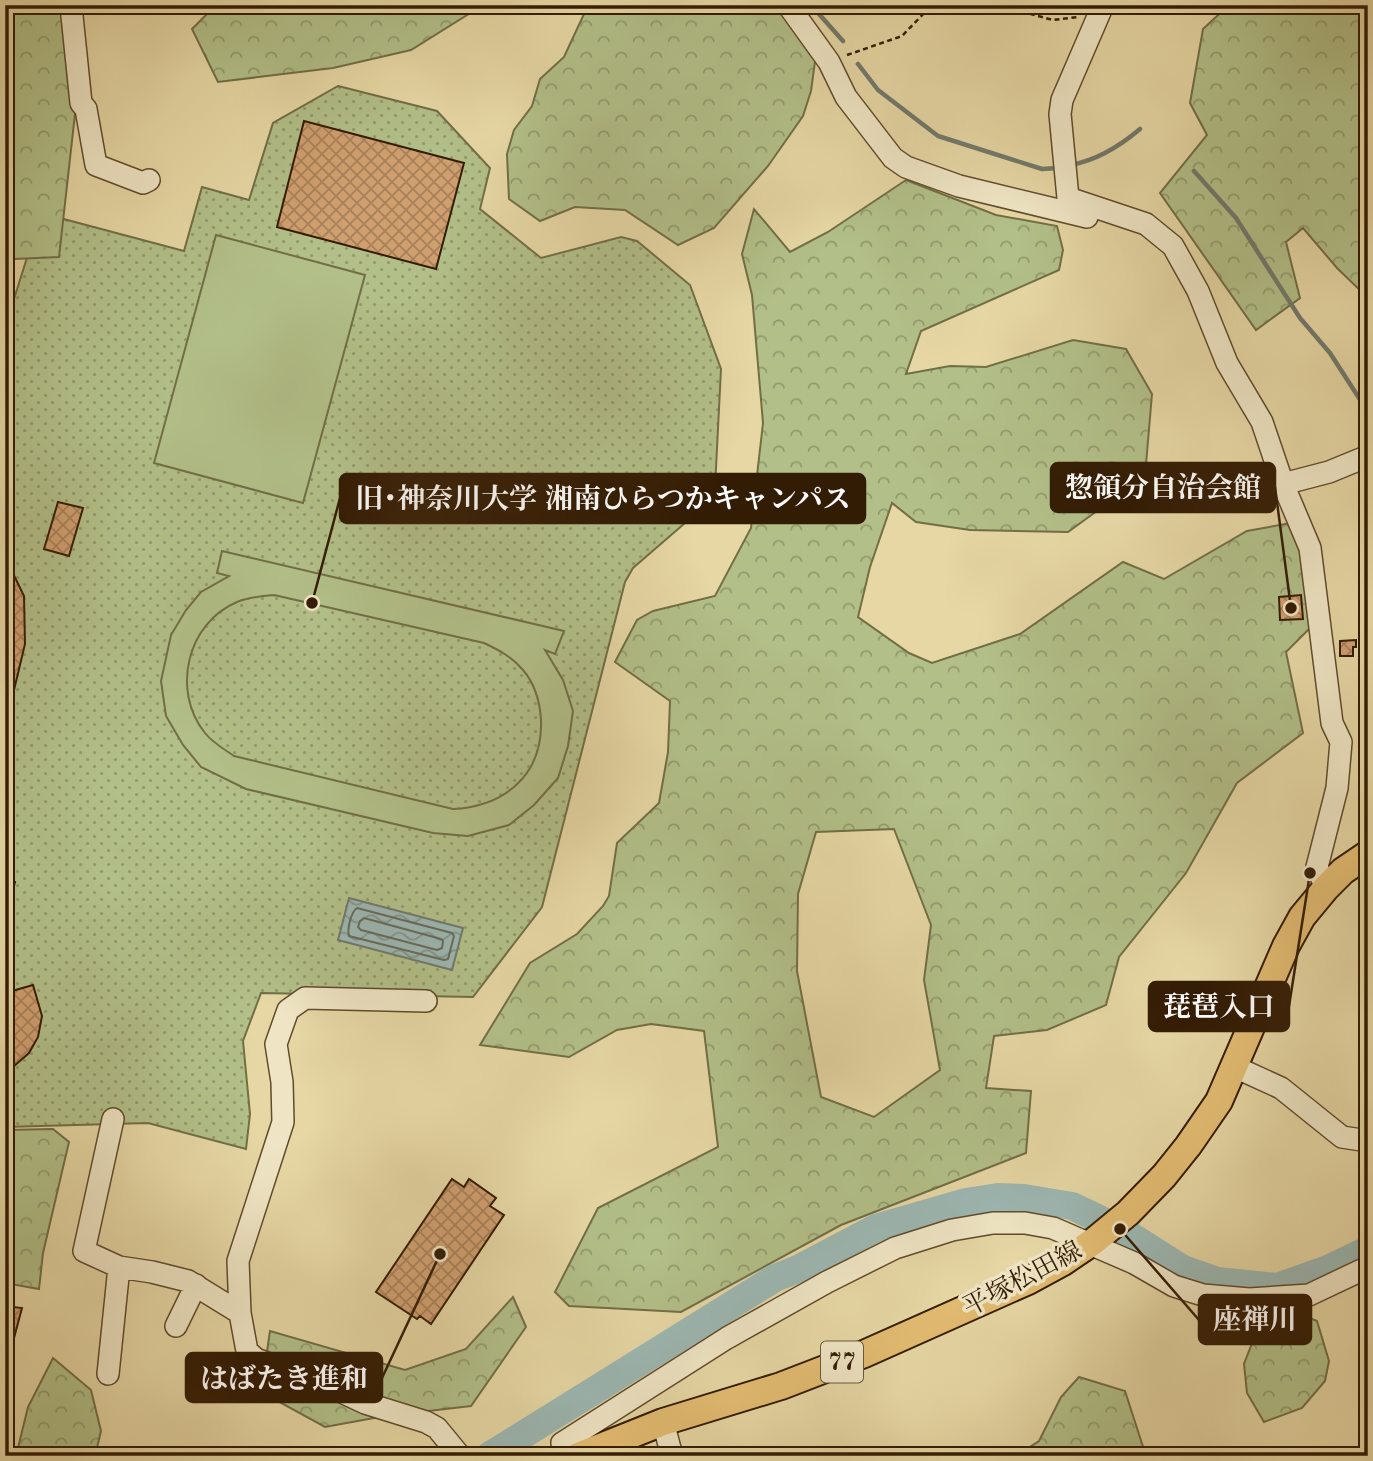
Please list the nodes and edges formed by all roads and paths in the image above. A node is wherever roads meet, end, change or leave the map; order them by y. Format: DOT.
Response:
graph roads {
  1 [pos="73,5"];
  2 [pos="788,5"];
  3 [pos="932,5"];
  4 [pos="997,5"];
  5 [pos="1103,5"];
  6 [pos="1077,17"];
  7 [pos="829,62"];
  8 [pos="149,180"];
  9 [pos="1163,238"];
  10 [pos="1368,456"];
  11 [pos="1283,484"];
  12 [pos="1368,854"];
  13 [pos="1325,888"];
  14 [pos="426,1001"];
  15 [pos="1236,1067"];
  16 [pos="113,1119"];
  17 [pos="1368,1141"];
  18 [pos="1092,1242"];
  19 [pos="119,1267"];
  20 [pos="1368,1267"];
  21 [pos="196,1285"];
  22 [pos="240,1313"];
  23 [pos="176,1326"];
  24 [pos="108,1374"];
  25 [pos="663,1422"];
  26 [pos="460,1456"];
  27 [pos="565,1456"];
  28 [pos="578,1456"];
  29 [pos="672,1456"];
  1 -- 8 [label="street"];
  2 -- 7 [label="street"];
  3 -- 7 [label="path"];
  4 -- 6 [label="path"];
  5 -- 9 [label="street"];
  7 -- 9 [label="street"];
  9 -- 11 [label="street"];
  10 -- 11 [label="street"];
  11 -- 13 [label="street"];
  12 -- 13 [label="main road, 平塚松田線 / 77"];
  13 -- 15 [label="main road, 平塚松田線 / 77"];
  14 -- 22 [label="street"];
  15 -- 17 [label="street"];
  15 -- 18 [label="main road, 平塚松田線 / 77"];
  16 -- 19 [label="street"];
  18 -- 20 [label="street"];
  18 -- 25 [label="main road, 平塚松田線 / 77"];
  18 -- 27 [label="street"];
  19 -- 21 [label="street"];
  19 -- 24 [label="street"];
  21 -- 22 [label="street"];
  21 -- 23 [label="street"];
  22 -- 26 [label="street"];
  25 -- 28 [label="main road, 平塚松田線 / 77"];
  25 -- 29 [label="street"];
}
